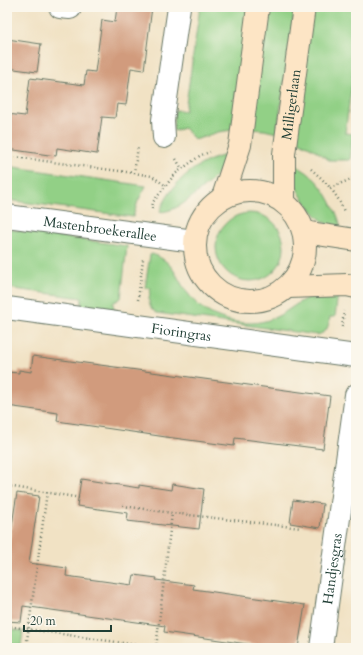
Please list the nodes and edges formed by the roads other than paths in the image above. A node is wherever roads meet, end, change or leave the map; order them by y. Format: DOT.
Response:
graph roads {
  1 [pos="179,7"];
  2 [pos="258,7"];
  3 [pos="304,7"];
  4 [pos="164,129"];
  5 [pos="223,197"];
  6 [pos="284,202"];
  7 [pos="7,216"];
  8 [pos="304,232"];
  9 [pos="355,239"];
  10 [pos="194,241"];
  11 [pos="352,286"];
  12 [pos="288,287"];
  13 [pos="7,308"];
  14 [pos="347,355"];
  15 [pos="356,395"];
  16 [pos="321,648"];
  1 -- 4 [label="street"];
  2 -- 5 [label="main road"];
  3 -- 6 [label="main road, Milligerlaan"];
  5 -- 6 [label="main road"];
  5 -- 10 [label="main road"];
  6 -- 8 [label="main road"];
  7 -- 10 [label="street, Mastenbroekerallee"];
  8 -- 9 [label="main road"];
  8 -- 12 [label="main road"];
  10 -- 12 [label="main road"];
  11 -- 12 [label="main road"];
  13 -- 14 [label="street, Fioringras"];
  15 -- 16 [label="street, Handjesgras"];
}
